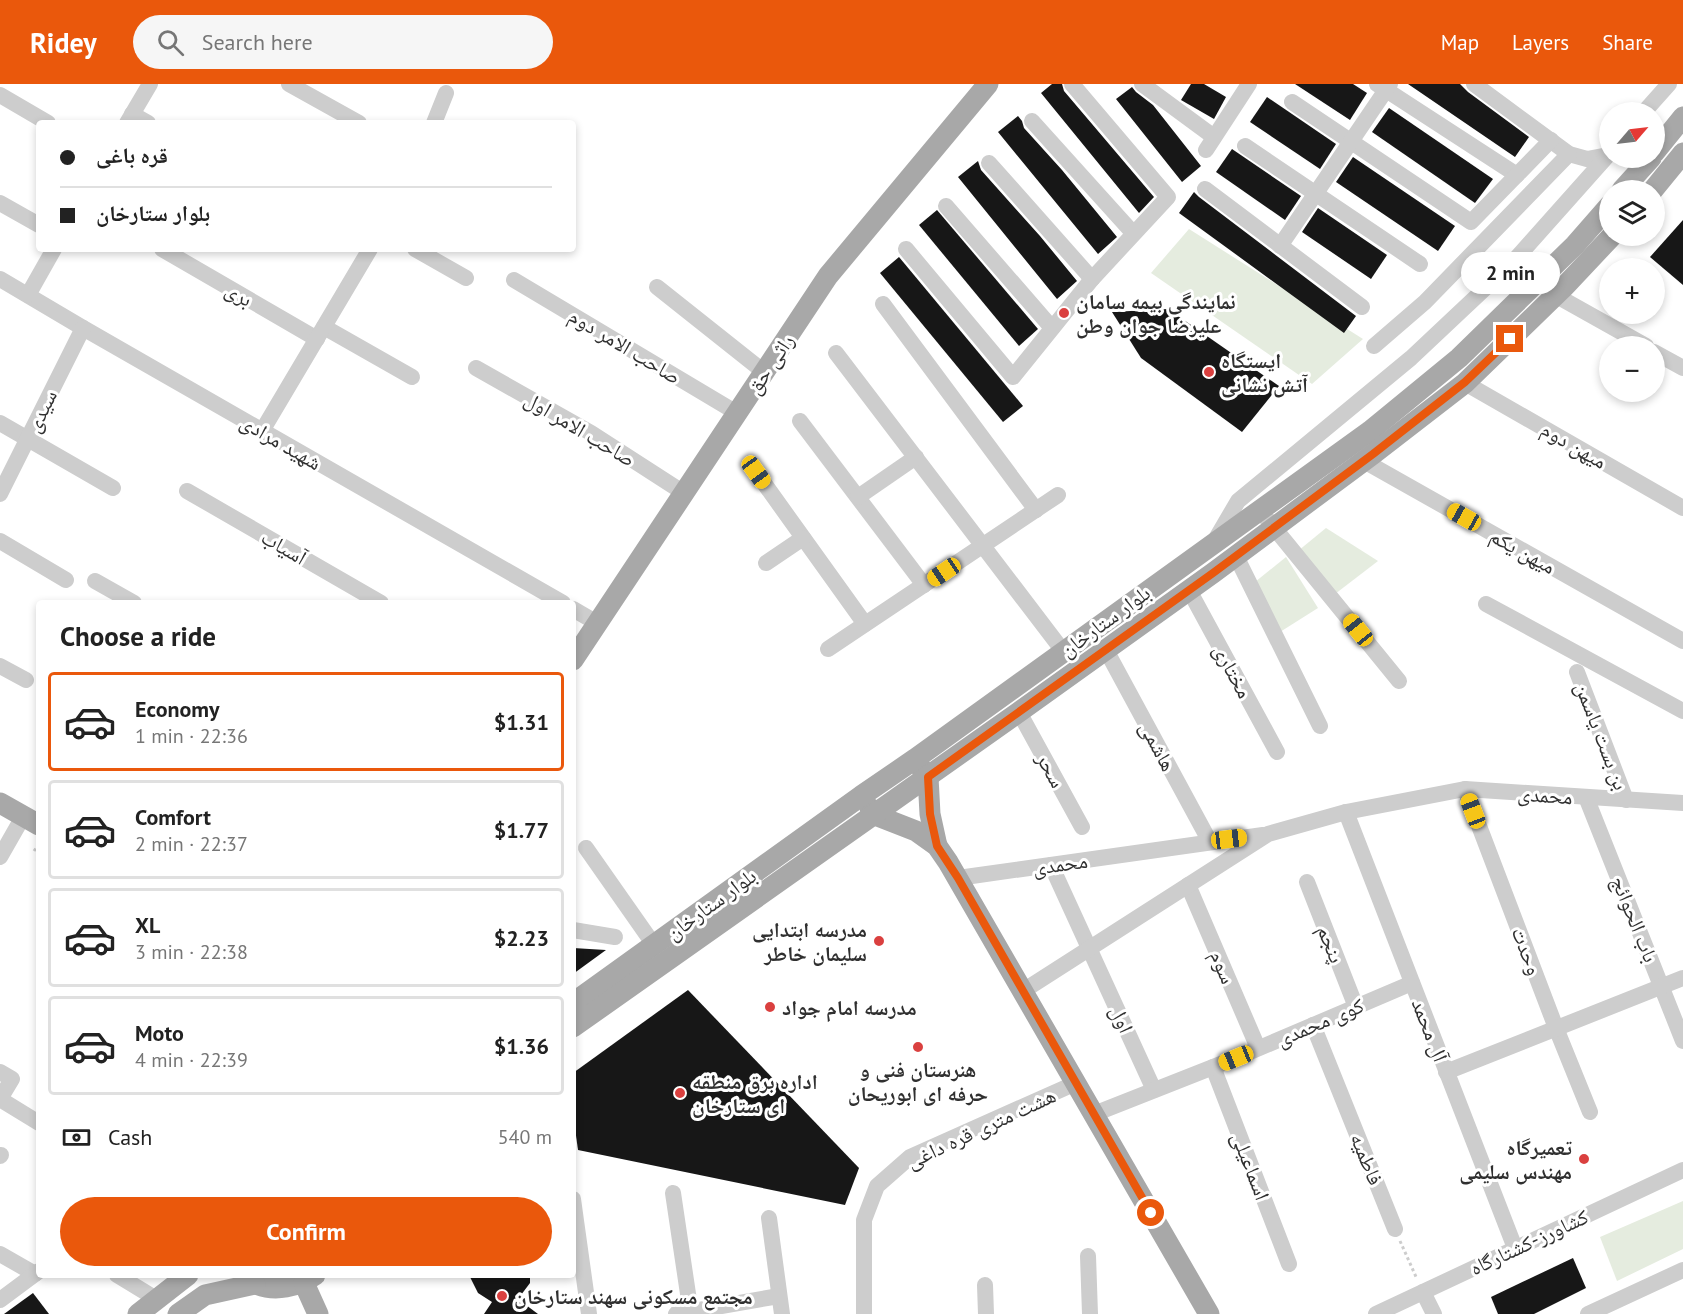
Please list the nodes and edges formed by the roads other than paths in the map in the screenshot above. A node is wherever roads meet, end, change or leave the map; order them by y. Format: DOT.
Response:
graph roads {
  1 [pos="150,84"];
  2 [pos="289,84"];
  3 [pos="988,84"];
  4 [pos="1072,84"];
  5 [pos="1142,84"];
  6 [pos="1474,84"];
  7 [pos="1669,84"];
  8 [pos="1242,85"];
  9 [pos="1384,86"];
  10 [pos="446,93"];
  11 [pos="0,95"];
  12 [pos="1292,102"];
  13 [pos="1653,102"];
  14 [pos="1683,117"];
  15 [pos="130,119"];
  16 [pos="43,120"];
  17 [pos="354,120"];
  18 [pos="435,120"];
  19 [pos="1032,121"];
  20 [pos="1665,139"];
  21 [pos="1551,140"];
  22 [pos="1351,142"];
  23 [pos="1245,146"];
  24 [pos="1683,153"];
  25 [pos="1569,154"];
  26 [pos="1599,156"];
  27 [pos="989,163"];
  28 [pos="1599,165"];
  29 [pos="1642,168"];
  30 [pos="1517,175"];
  31 [pos="1631,180"];
  32 [pos="1661,180"];
  33 [pos="1205,189"];
  34 [pos="1316,194"];
  35 [pos="0,203"];
  36 [pos="946,206"];
  37 [pos="1599,218"];
  38 [pos="36,223"];
  39 [pos="1133,233"];
  40 [pos="1280,246"];
  41 [pos="1602,246"];
  42 [pos="906,249"];
  43 [pos="52,252"];
  44 [pos="168,252"];
  45 [pos="368,252"];
  46 [pos="420,252"];
  47 [pos="1420,264"];
  48 [pos="466,278"];
  49 [pos="0,279"];
  50 [pos="1092,279"];
  51 [pos="514,280"];
  52 [pos="657,287"];
  53 [pos="28,295"];
  54 [pos="1555,296"];
  55 [pos="883,304"];
  56 [pos="1362,307"];
  57 [pos="83,328"];
  58 [pos="1052,328"];
  59 [pos="320,333"];
  60 [pos="1628,336"];
  61 [pos="1374,346"];
  62 [pos="836,353"];
  63 [pos="1665,358"];
  64 [pos="476,368"];
  65 [pos="1683,368"];
  66 [pos="764,372"];
  67 [pos="412,377"];
  68 [pos="1465,382"];
  69 [pos="737,412"];
  70 [pos="800,421"];
  71 [pos="0,423"];
  72 [pos="262,431"];
  73 [pos="28,438"];
  74 [pos="916,457"];
  75 [pos="1364,461"];
  76 [pos="756,472"];
  77 [pos="113,489"];
  78 [pos="188,491"];
  79 [pos="684,493"];
  80 [pos="0,494"];
  81 [pos="1058,495"];
  82 [pos="858,497"];
  83 [pos="1683,508"];
  84 [pos="1036,510"];
  85 [pos="1260,510"];
  86 [pos="1274,527"];
  87 [pos="803,538"];
  88 [pos="0,541"];
  89 [pos="1214,543"];
  90 [pos="984,545"];
  91 [pos="1236,556"];
  92 [pos="766,563"];
  93 [pos="66,580"];
  94 [pos="95,581"];
  95 [pos="924,585"];
  96 [pos="1189,590"];
  97 [pos="129,600"];
  98 [pos="376,600"];
  99 [pos="558,600"];
  100 [pos="1485,604"];
  101 [pos="576,611"];
  102 [pos="597,623"];
  103 [pos="865,624"];
  104 [pos="1683,641"];
  105 [pos="828,649"];
  106 [pos="1106,650"];
  107 [pos="1063,651"];
  108 [pos="576,655"];
  109 [pos="0,666"];
  110 [pos="1577,672"];
  111 [pos="26,680"];
  112 [pos="1399,681"];
  113 [pos="1683,711"];
  114 [pos="1019,712"];
  115 [pos="1320,726"];
  116 [pos="1277,752"];
  117 [pos="915,759"];
  118 [pos="928,777"];
  119 [pos="1465,789"];
  120 [pos="861,796"];
  121 [pos="1586,797"];
  122 [pos="1626,800"];
  123 [pos="0,802"];
  124 [pos="1683,803"];
  125 [pos="1346,812"];
  126 [pos="875,815"];
  127 [pos="32,820"];
  128 [pos="1082,827"];
  129 [pos="1268,834"];
  130 [pos="1210,842"];
  131 [pos="937,846"];
  132 [pos="586,848"];
  133 [pos="0,857"];
  134 [pos="1051,865"];
  135 [pos="958,878"];
  136 [pos="1307,882"];
  137 [pos="1188,885"];
  138 [pos="576,931"];
  139 [pos="615,938"];
  140 [pos="654,945"];
  141 [pos="1090,948"];
  142 [pos="1683,978"];
  143 [pos="1412,982"];
  144 [pos="1662,986"];
  145 [pos="1023,992"];
  146 [pos="576,1001"];
  147 [pos="1356,1007"];
  148 [pos="576,1025"];
  149 [pos="1314,1025"];
  150 [pos="1556,1028"];
  151 [pos="1683,1041"];
  152 [pos="1258,1048"];
  153 [pos="1213,1067"];
  154 [pos="0,1072"];
  155 [pos="1446,1072"];
  156 [pos="1076,1083"];
  157 [pos="1154,1090"];
  158 [pos="1590,1112"];
  159 [pos="1094,1114"];
  160 [pos="36,1122"];
  161 [pos="1683,1170"];
  162 [pos="673,1193"];
  163 [pos="769,1218"];
  164 [pos="576,1221"];
  165 [pos="1395,1228"];
  166 [pos="1515,1248"];
  167 [pos="0,1254"];
  168 [pos="1088,1256"];
  169 [pos="1289,1264"];
  170 [pos="1683,1270"];
  171 [pos="36,1272"];
  172 [pos="36,1274"];
  173 [pos="122,1278"];
  174 [pos="184,1278"];
  175 [pos="249,1279"];
  176 [pos="309,1279"];
  177 [pos="985,1285"];
  178 [pos="1423,1292"];
  179 [pos="779,1296"];
  180 [pos="0,1300"];
  181 [pos="158,1300"];
  182 [pos="686,1313"];
  183 [pos="1205,1313"];
  184 [pos="138,1314"];
  185 [pos="178,1314"];
  186 [pos="318,1314"];
  187 [pos="589,1314"];
  188 [pos="782,1314"];
  189 [pos="864,1314"];
  190 [pos="986,1314"];
  191 [pos="1090,1314"];
  192 [pos="1376,1314"];
  193 [pos="1434,1314"];
  194 [pos="1588,1314"];
  1 -- 15 [label="street"];
  2 -- 17 [label="street"];
  3 -- 66 [label="main road, راثی حق"];
  4 -- 39 [label="street"];
  5 -- 8 [label="street"];
  6 -- 21 [label="street"];
  7 -- 13 [label="street"];
  9 -- 22 [label="street"];
  9 -- 30 [label="street"];
  10 -- 18 [label="street"];
  11 -- 16 [label="street"];
  12 -- 22 [label="street"];
  14 -- 20 [label="main road"];
  19 -- 39 [label="street"];
  21 -- 25 [label="street"];
  21 -- 30 [label="street"];
  22 -- 30 [label="street"];
  22 -- 34 [label="street"];
  23 -- 34 [label="street"];
  24 -- 32 [label="main road"];
  25 -- 26 [label="street"];
  25 -- 61 [label="street"];
  27 -- 50 [label="street"];
  28 -- 89 [label="street"];
  29 -- 31 [label="main road"];
  33 -- 40 [label="street"];
  34 -- 40 [label="street"];
  34 -- 47 [label="street"];
  35 -- 38 [label="street"];
  36 -- 58 [label="street"];
  37 -- 85 [label="main road, بلوار ستارخان"];
  39 -- 50 [label="street"];
  40 -- 56 [label="street"];
  41 -- 54 [label="main road, بلوار ستارخان"];
  42 -- 58 [label="street"];
  43 -- 53 [label="street"];
  44 -- 59 [label="street, بری"];
  45 -- 59 [label="street"];
  46 -- 48 [label="street"];
  49 -- 53 [label="street, شهید مرادی"];
  50 -- 58 [label="street"];
  51 -- 69 [label="street, صاحب الامر دوم"];
  52 -- 66 [label="street"];
  53 -- 57 [label="street, شهید مرادی"];
  54 -- 60 [label="street"];
  54 -- 68 [label="main road, بلوار ستارخان"];
  55 -- 84 [label="street"];
  57 -- 72 [label="street, شهید مرادی"];
  57 -- 73 [label="street, سیدی"];
  59 -- 67 [label="street, بری"];
  59 -- 72 [label="street"];
  62 -- 74 [label="street"];
  63 -- 65 [label="street"];
  64 -- 79 [label="street, صاحب الامر اول"];
  66 -- 69 [label="main road, راثی حق"];
  68 -- 75 [label="main road, بلوار ستارخان"];
  68 -- 83 [label="street, میهن دوم"];
  69 -- 79 [label="main road, راثی حق"];
  70 -- 82 [label="street"];
  71 -- 73 [label="street"];
  72 -- 99 [label="street, شهید مرادی"];
  73 -- 77 [label="street"];
  73 -- 80 [label="street, سیدی"];
  74 -- 82 [label="street"];
  74 -- 90 [label="street"];
  75 -- 86 [label="main road, بلوار ستارخان"];
  75 -- 104 [label="street, میهن یکم"];
  76 -- 87 [label="street"];
  78 -- 98 [label="street, آسیاب"];
  79 -- 102 [label="main road, راثی حق"];
  81 -- 84 [label="street"];
  82 -- 95 [label="street"];
  84 -- 90 [label="street"];
  85 -- 86 [label="street"];
  85 -- 89 [label="main road, بلوار ستارخان"];
  86 -- 91 [label="main road, بلوار ستارخان"];
  86 -- 112 [label="street"];
  87 -- 92 [label="street"];
  87 -- 103 [label="street"];
  88 -- 93 [label="street"];
  89 -- 107 [label="main road, بلوار ستارخان"];
  90 -- 95 [label="street"];
  90 -- 107 [label="street"];
  91 -- 96 [label="main road, بلوار ستارخان"];
  91 -- 115 [label="street"];
  94 -- 97 [label="street"];
  95 -- 103 [label="street"];
  96 -- 106 [label="main road, بلوار ستارخان"];
  96 -- 116 [label="street, مختاری"];
  100 -- 113 [label="street"];
  101 -- 102 [label="street"];
  102 -- 108 [label="main road, راثی حق"];
  103 -- 105 [label="street"];
  106 -- 114 [label="main road, بلوار ستارخان"];
  106 -- 130 [label="street, هاشمی"];
  107 -- 117 [label="main road, بلوار ستارخان"];
  109 -- 111 [label="street"];
  110 -- 122 [label="street, بن بست یاسمن"];
  114 -- 118 [label="main road, بلوار ستارخان"];
  114 -- 128 [label="street, سحر"];
  117 -- 118 [label="main road"];
  117 -- 120 [label="main road, بلوار ستارخان"];
  118 -- 126 [label="main road, بلوار ستارخان"];
  118 -- 131 [label="main road"];
  119 -- 121 [label="street, محمدی"];
  119 -- 125 [label="street, محمدی"];
  119 -- 150 [label="street, وحدت"];
  120 -- 126 [label="main road"];
  120 -- 140 [label="main road, بلوار ستارخان"];
  121 -- 122 [label="street, محمدی"];
  121 -- 144 [label="street, باب الحوائج"];
  122 -- 124 [label="street, محمدی"];
  123 -- 127 [label="main road"];
  125 -- 129 [label="street, محمدی"];
  125 -- 143 [label="street, آل محمد"];
  126 -- 131 [label="main road"];
  126 -- 148 [label="main road, بلوار ستارخان"];
  127 -- 133 [label="street"];
  129 -- 130 [label="street, محمدی"];
  129 -- 137 [label="street, محمدی"];
  130 -- 134 [label="street, محمدی"];
  131 -- 135 [label="main road"];
  132 -- 140 [label="street"];
  134 -- 135 [label="street, محمدی"];
  134 -- 141 [label="street, اول"];
  135 -- 145 [label="main road"];
  136 -- 147 [label="street, پنجم"];
  137 -- 141 [label="street, محمدی"];
  137 -- 152 [label="street, سوم"];
  138 -- 139 [label="street"];
  140 -- 146 [label="main road, بلوار ستارخان"];
  141 -- 145 [label="street, محمدی"];
  141 -- 157 [label="street, اول"];
  142 -- 144 [label="street"];
  143 -- 147 [label="street, کوی محمدی"];
  143 -- 155 [label="street, آل محمد"];
  144 -- 150 [label="street"];
  144 -- 151 [label="street, باب الحوائج"];
  145 -- 156 [label="main road"];
  147 -- 149 [label="street, کوی محمدی"];
  149 -- 152 [label="street, کوی محمدی"];
  149 -- 165 [label="street, فاطمیه"];
  150 -- 155 [label="street"];
  150 -- 158 [label="street, وحدت"];
  152 -- 153 [label="street, کوی محمدی"];
  153 -- 157 [label="street, کوی محمدی"];
  153 -- 169 [label="street, اسماعیلی"];
  154 -- 160 [label="street"];
  155 -- 166 [label="street, آل محمد"];
  156 -- 159 [label="main road"];
  156 -- 189 [label="street, هشت متری قره داغی"];
  157 -- 159 [label="street, کوی محمدی"];
  159 -- 183 [label="main road"];
  161 -- 166 [label="street, کشاورز-کشتارگاه"];
  162 -- 182 [label="street"];
  163 -- 179 [label="street"];
  164 -- 187 [label="street"];
  166 -- 178 [label="street, کشاورز-کشتارگاه"];
  167 -- 171 [label="street"];
  168 -- 191 [label="street"];
  170 -- 194 [label="street"];
  172 -- 180 [label="street"];
  173 -- 181 [label="street"];
  174 -- 181 [label="main road"];
  175 -- 176 [label="main road"];
  175 -- 185 [label="main road"];
  176 -- 186 [label="main road"];
  177 -- 190 [label="street"];
  178 -- 192 [label="street, کشاورز-کشتارگاه"];
  178 -- 193 [label="street"];
  179 -- 182 [label="street"];
  179 -- 188 [label="street"];
  181 -- 184 [label="main road"];
}
